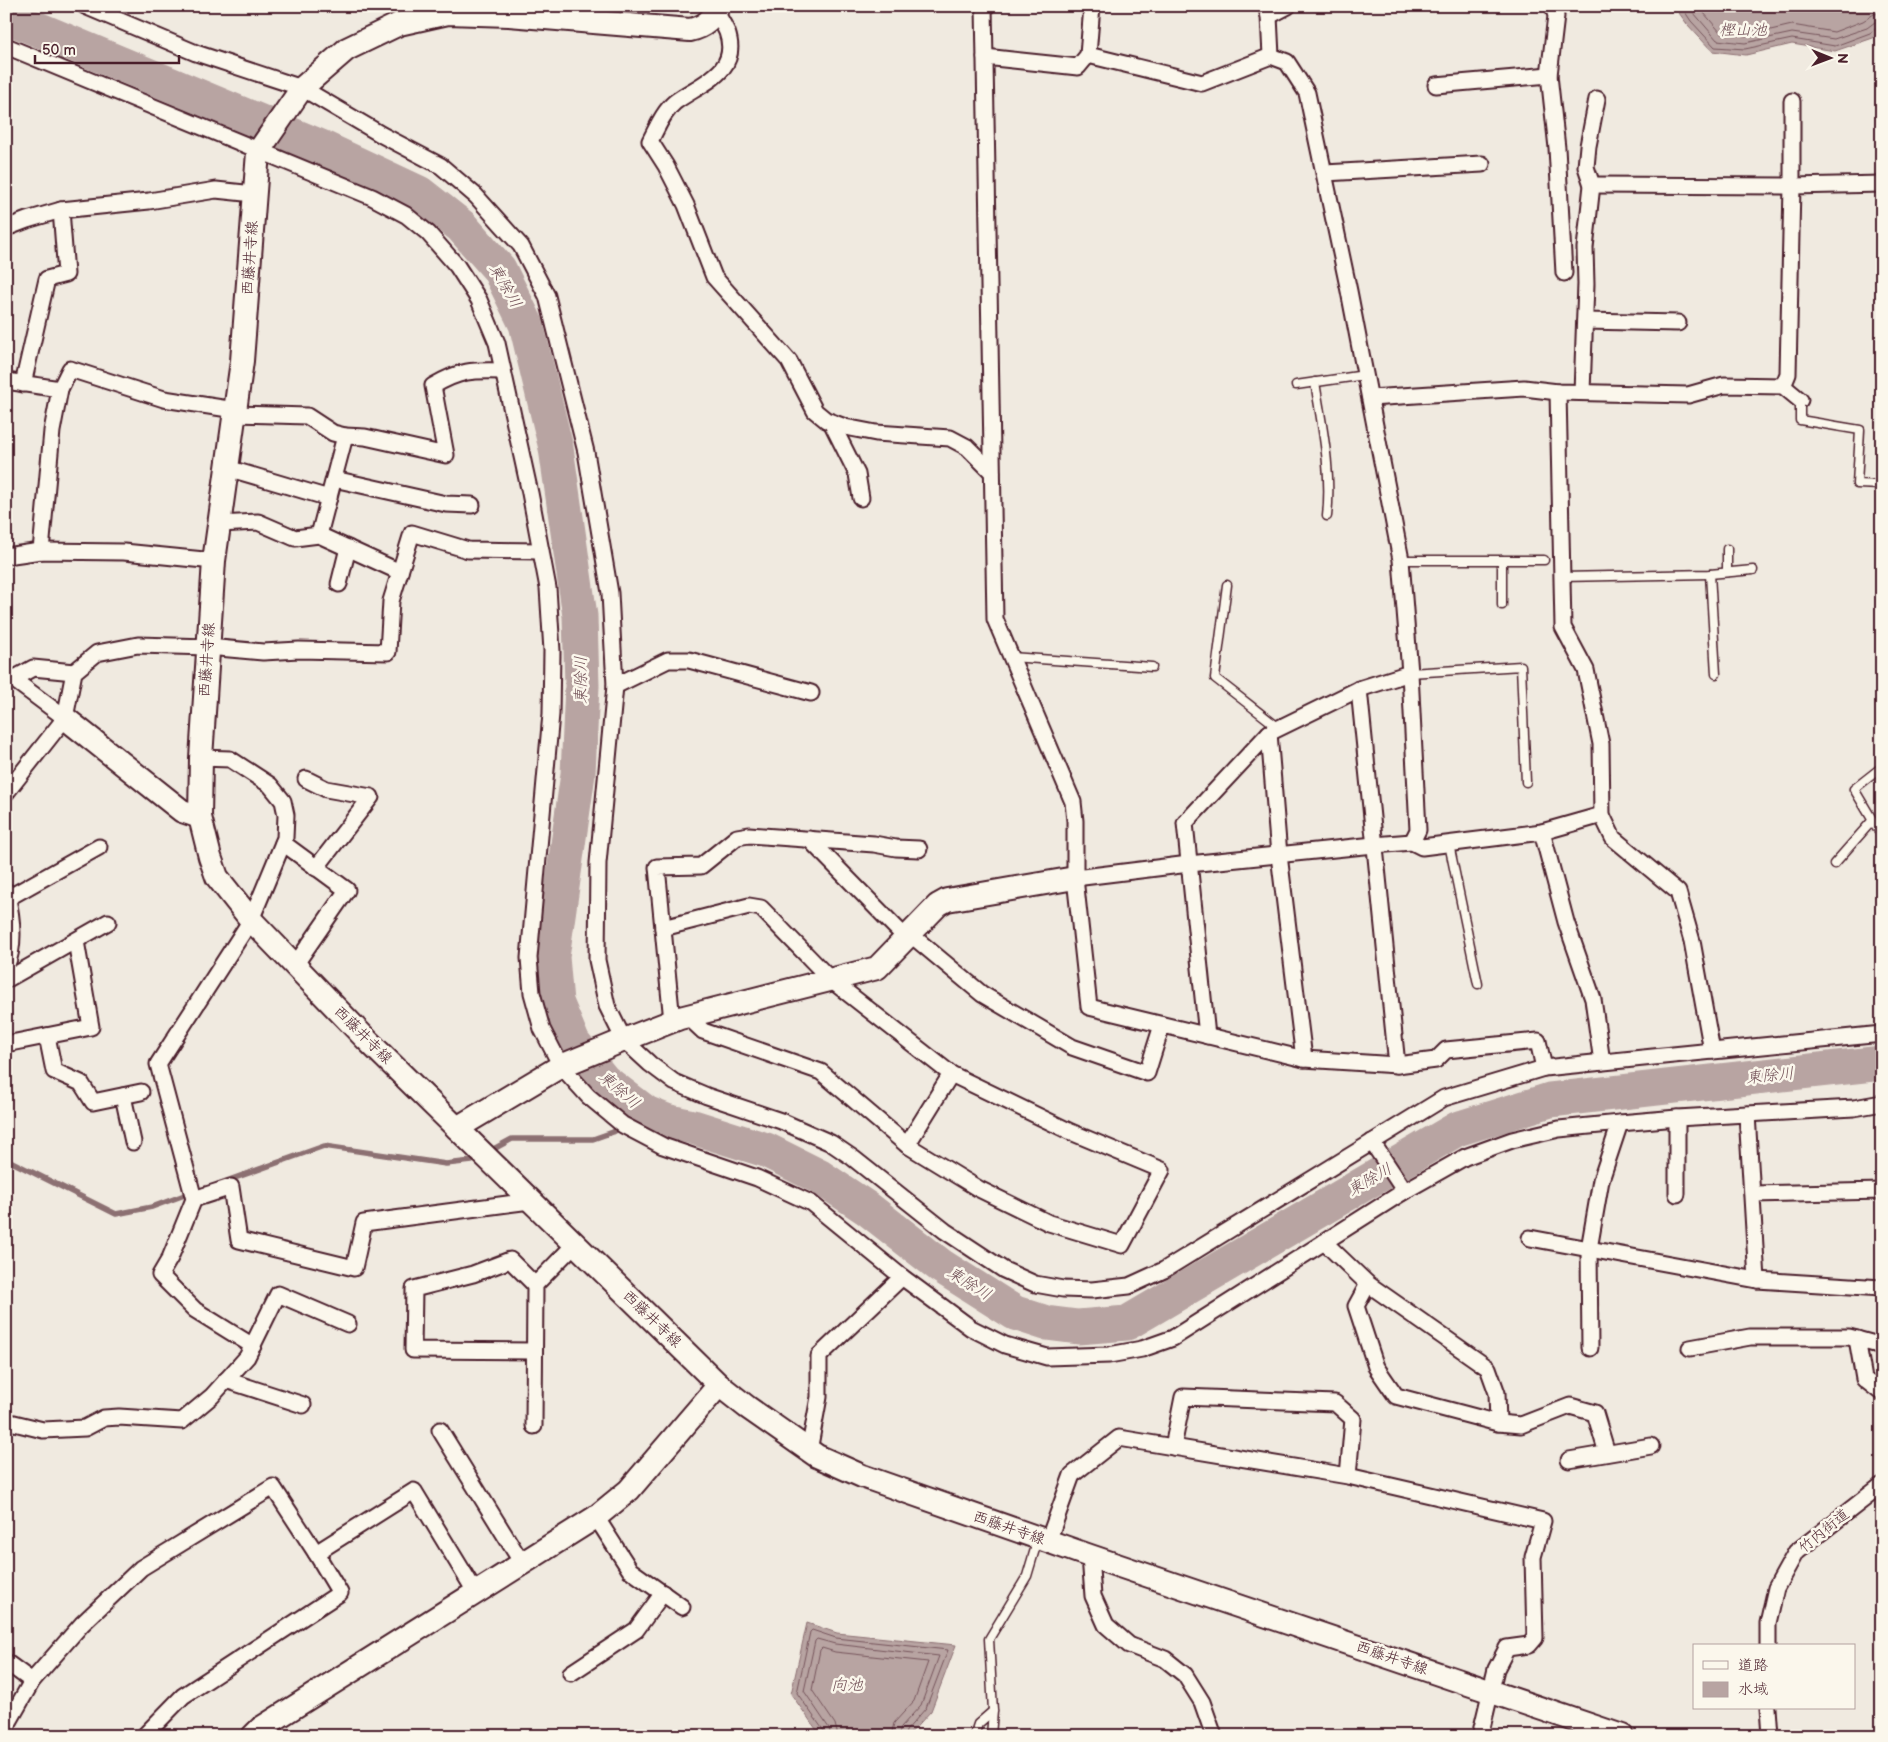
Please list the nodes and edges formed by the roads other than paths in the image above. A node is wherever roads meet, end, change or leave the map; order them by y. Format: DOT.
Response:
graph roads {
  1 [pos="85,6"];
  2 [pos="984,6"];
  3 [pos="1092,6"];
  4 [pos="1288,6"];
  5 [pos="1553,6"];
  6 [pos="717,9"];
  7 [pos="1268,11"];
  8 [pos="547,12"];
  9 [pos="6,46"];
  10 [pos="1088,56"];
  11 [pos="1271,56"];
  12 [pos="985,57"];
  13 [pos="1549,75"];
  14 [pos="1436,86"];
  15 [pos="296,95"];
  16 [pos="1597,99"];
  17 [pos="1792,101"];
  18 [pos="258,152"];
  19 [pos="1482,164"];
  20 [pos="1325,173"];
  21 [pos="1882,184"];
  22 [pos="1592,185"];
  23 [pos="1792,186"];
  24 [pos="254,194"];
  25 [pos="61,210"];
  26 [pos="6,228"];
  27 [pos="1564,273"];
  28 [pos="1585,321"];
  29 [pos="1678,324"];
  30 [pos="503,371"];
  31 [pos="1365,375"];
  32 [pos="6,381"];
  33 [pos="1315,382"];
  34 [pos="23,384"];
  35 [pos="1296,385"];
  36 [pos="1783,386"];
  37 [pos="60,389"];
  38 [pos="1558,392"];
  39 [pos="1582,392"];
  40 [pos="1370,398"];
  41 [pos="1800,400"];
  42 [pos="235,412"];
  43 [pos="831,422"];
  44 [pos="345,436"];
  45 [pos="227,468"];
  46 [pos="992,472"];
  47 [pos="334,479"];
  48 [pos="1882,485"];
  49 [pos="329,498"];
  50 [pos="861,498"];
  51 [pos="472,505"];
  52 [pos="1327,516"];
  53 [pos="219,524"];
  54 [pos="319,535"];
  55 [pos="348,548"];
  56 [pos="1727,549"];
  57 [pos="40,550"];
  58 [pos="541,551"];
  59 [pos="6,556"];
  60 [pos="1401,560"];
  61 [pos="1502,560"];
  62 [pos="1544,560"];
  63 [pos="214,561"];
  64 [pos="1753,570"];
  65 [pos="400,572"];
  66 [pos="1728,572"];
  67 [pos="1710,574"];
  68 [pos="1562,577"];
  69 [pos="339,584"];
  70 [pos="1227,585"];
  71 [pos="1502,605"];
  72 [pos="208,647"];
  73 [pos="1011,657"];
  74 [pos="1152,666"];
  75 [pos="74,672"];
  76 [pos="1410,673"];
  77 [pos="1716,674"];
  78 [pos="9,677"];
  79 [pos="615,686"];
  80 [pos="1359,689"];
  81 [pos="811,693"];
  82 [pos="65,718"];
  83 [pos="1274,730"];
  84 [pos="201,758"];
  85 [pos="1882,767"];
  86 [pos="306,779"];
  87 [pos="1526,782"];
  88 [pos="6,793"];
  89 [pos="1602,815"];
  90 [pos="200,817"];
  91 [pos="1872,821"];
  92 [pos="1542,832"];
  93 [pos="1882,836"];
  94 [pos="809,839"];
  95 [pos="1412,842"];
  96 [pos="283,843"];
  97 [pos="1449,844"];
  98 [pos="1374,845"];
  99 [pos="99,847"];
  100 [pos="919,849"];
  101 [pos="1279,855"];
  102 [pos="1189,864"];
  103 [pos="1834,864"];
  104 [pos="316,868"];
  105 [pos="1075,878"];
  106 [pos="7,895"];
  107 [pos="251,920"];
  108 [pos="108,922"];
  109 [pos="663,928"];
  110 [pos="908,936"];
  111 [pos="76,941"];
  112 [pos="295,965"];
  113 [pos="6,967"];
  114 [pos="6,980"];
  115 [pos="831,980"];
  116 [pos="1478,984"];
  117 [pos="680,1019"];
  118 [pos="1162,1025"];
  119 [pos="1882,1034"];
  120 [pos="47,1036"];
  121 [pos="1207,1036"];
  122 [pos="624,1040"];
  123 [pos="6,1044"];
  124 [pos="1712,1051"];
  125 [pos="1304,1058"];
  126 [pos="1602,1062"];
  127 [pos="1397,1065"];
  128 [pos="561,1066"];
  129 [pos="1544,1068"];
  130 [pos="951,1074"];
  131 [pos="141,1092"];
  132 [pos="123,1096"];
  133 [pos="1882,1103"];
  134 [pos="1747,1114"];
  135 [pos="1677,1118"];
  136 [pos="1620,1123"];
  137 [pos="457,1128"];
  138 [pos="133,1142"];
  139 [pos="907,1145"];
  140 [pos="1375,1145"];
  141 [pos="1401,1188"];
  142 [pos="1882,1191"];
  143 [pos="1676,1194"];
  144 [pos="1753,1194"];
  145 [pos="194,1199"];
  146 [pos="530,1201"];
  147 [pos="1530,1238"];
  148 [pos="1324,1242"];
  149 [pos="575,1244"];
  150 [pos="1589,1249"];
  151 [pos="902,1277"];
  152 [pos="1757,1280"];
  153 [pos="1368,1284"];
  154 [pos="535,1285"];
  155 [pos="1882,1288"];
  156 [pos="348,1324"];
  157 [pos="1857,1339"];
  158 [pos="253,1346"];
  159 [pos="1882,1346"];
  160 [pos="1590,1348"];
  161 [pos="1690,1348"];
  162 [pos="534,1351"];
  163 [pos="226,1380"];
  164 [pos="719,1385"];
  165 [pos="1882,1393"];
  166 [pos="303,1405"];
  167 [pos="6,1421"];
  168 [pos="1498,1423"];
  169 [pos="534,1426"];
  170 [pos="440,1430"];
  171 [pos="1651,1446"];
  172 [pos="1173,1447"];
  173 [pos="809,1451"];
  174 [pos="1607,1453"];
  175 [pos="1569,1460"];
  176 [pos="1348,1476"];
  177 [pos="1882,1485"];
  178 [pos="596,1517"];
  179 [pos="1043,1539"];
  180 [pos="316,1553"];
  181 [pos="1090,1556"];
  182 [pos="522,1564"];
  183 [pos="476,1593"];
  184 [pos="662,1593"];
  185 [pos="682,1607"];
  186 [pos="1768,1644"];
  187 [pos="6,1662"];
  188 [pos="571,1673"];
  189 [pos="32,1680"];
  190 [pos="1491,1692"];
  191 [pos="1768,1710"];
  192 [pos="993,1711"];
  193 [pos="6,1727"];
  194 [pos="144,1736"];
  195 [pos="253,1736"];
  196 [pos="974,1736"];
  197 [pos="991,1736"];
  198 [pos="1214,1736"];
  199 [pos="1480,1736"];
  200 [pos="1622,1736"];
  201 [pos="1770,1736"];
  1 -- 15 [label="street"];
  2 -- 12 [label="street"];
  3 -- 10 [label="street"];
  4 -- 7 [label="street"];
  5 -- 13 [label="street"];
  6 -- 8 [label="main road, 西藤井寺線"];
  6 -- 43 [label="street"];
  7 -- 11 [label="street"];
  8 -- 15 [label="main road, 西藤井寺線"];
  9 -- 18 [label="street"];
  10 -- 11 [label="street"];
  10 -- 12 [label="street"];
  11 -- 20 [label="street"];
  12 -- 46 [label="street"];
  13 -- 14 [label="street"];
  13 -- 27 [label="street"];
  15 -- 18 [label="main road, 西藤井寺線"];
  15 -- 79 [label="street"];
  16 -- 22 [label="street"];
  17 -- 23 [label="street"];
  18 -- 24 [label="main road, 西藤井寺線"];
  18 -- 30 [label="street"];
  19 -- 20 [label="street"];
  20 -- 31 [label="street"];
  21 -- 23 [label="street"];
  22 -- 23 [label="street"];
  22 -- 28 [label="street"];
  23 -- 36 [label="street"];
  24 -- 25 [label="street"];
  24 -- 42 [label="main road, 西藤井寺線"];
  25 -- 26 [label="street"];
  25 -- 34 [label="street"];
  28 -- 29 [label="street"];
  28 -- 39 [label="street"];
  30 -- 44 [label="street"];
  30 -- 58 [label="street"];
  31 -- 33 [label="lane"];
  31 -- 40 [label="street"];
  32 -- 34 [label="street"];
  33 -- 35 [label="lane"];
  33 -- 52 [label="lane"];
  34 -- 37 [label="street"];
  36 -- 39 [label="street"];
  36 -- 41 [label="street"];
  37 -- 42 [label="street"];
  37 -- 57 [label="street"];
  38 -- 39 [label="street"];
  38 -- 40 [label="street"];
  38 -- 68 [label="street"];
  40 -- 60 [label="street"];
  41 -- 48 [label="lane"];
  42 -- 44 [label="street"];
  42 -- 45 [label="main road, 西藤井寺線"];
  43 -- 46 [label="street"];
  43 -- 50 [label="street"];
  44 -- 47 [label="street"];
  45 -- 49 [label="street"];
  45 -- 53 [label="main road, 西藤井寺線"];
  46 -- 73 [label="street"];
  47 -- 49 [label="street"];
  47 -- 51 [label="street"];
  49 -- 54 [label="street"];
  53 -- 54 [label="street"];
  53 -- 63 [label="main road, 西藤井寺線"];
  54 -- 55 [label="street"];
  55 -- 65 [label="street"];
  55 -- 69 [label="street"];
  56 -- 66 [label="lane"];
  57 -- 59 [label="street"];
  57 -- 63 [label="street"];
  58 -- 65 [label="street"];
  58 -- 128 [label="street"];
  60 -- 61 [label="lane"];
  60 -- 76 [label="street"];
  61 -- 62 [label="lane"];
  61 -- 71 [label="lane"];
  63 -- 72 [label="main road, 西藤井寺線"];
  64 -- 66 [label="lane"];
  65 -- 72 [label="street"];
  66 -- 67 [label="lane"];
  67 -- 68 [label="lane"];
  67 -- 77 [label="lane"];
  68 -- 89 [label="street"];
  70 -- 83 [label="lane"];
  72 -- 75 [label="street"];
  72 -- 84 [label="main road, 西藤井寺線"];
  73 -- 74 [label="lane"];
  73 -- 105 [label="street"];
  75 -- 78 [label="street"];
  75 -- 82 [label="street"];
  76 -- 80 [label="street"];
  76 -- 87 [label="lane"];
  76 -- 95 [label="street"];
  78 -- 82 [label="street"];
  79 -- 81 [label="street"];
  79 -- 122 [label="street"];
  80 -- 83 [label="street"];
  80 -- 98 [label="street"];
  82 -- 88 [label="street"];
  82 -- 90 [label="main road"];
  83 -- 101 [label="street"];
  83 -- 102 [label="street"];
  84 -- 90 [label="main road, 西藤井寺線"];
  84 -- 96 [label="street"];
  85 -- 91 [label="lane"];
  86 -- 104 [label="street"];
  89 -- 92 [label="street"];
  89 -- 124 [label="street"];
  90 -- 107 [label="main road, 西藤井寺線"];
  91 -- 93 [label="lane"];
  91 -- 103 [label="lane"];
  92 -- 97 [label="street"];
  92 -- 126 [label="street"];
  94 -- 100 [label="street"];
  94 -- 109 [label="street"];
  94 -- 110 [label="street"];
  95 -- 97 [label="street"];
  95 -- 98 [label="street"];
  96 -- 104 [label="street"];
  96 -- 107 [label="street"];
  97 -- 116 [label="lane"];
  98 -- 101 [label="street"];
  98 -- 127 [label="street"];
  99 -- 106 [label="street"];
  101 -- 102 [label="street"];
  101 -- 125 [label="street"];
  102 -- 105 [label="street"];
  102 -- 121 [label="street"];
  104 -- 112 [label="street"];
  105 -- 110 [label="main road"];
  105 -- 118 [label="street"];
  106 -- 113 [label="street"];
  107 -- 112 [label="main road, 西藤井寺線"];
  107 -- 145 [label="street"];
  108 -- 111 [label="street"];
  109 -- 115 [label="street"];
  109 -- 117 [label="street"];
  110 -- 115 [label="main road"];
  110 -- 118 [label="street"];
  111 -- 114 [label="street"];
  111 -- 120 [label="street"];
  112 -- 137 [label="main road, 西藤井寺線"];
  115 -- 117 [label="main road"];
  115 -- 130 [label="street"];
  117 -- 122 [label="main road"];
  117 -- 139 [label="street"];
  118 -- 121 [label="street"];
  119 -- 124 [label="street"];
  120 -- 123 [label="street"];
  120 -- 132 [label="street"];
  121 -- 125 [label="street"];
  122 -- 128 [label="main road"];
  122 -- 140 [label="street"];
  124 -- 126 [label="street"];
  125 -- 127 [label="street"];
  126 -- 129 [label="street"];
  127 -- 129 [label="street"];
  128 -- 137 [label="main road"];
  128 -- 151 [label="street"];
  129 -- 140 [label="street"];
  130 -- 139 [label="street"];
  130 -- 139 [label="street"];
  131 -- 132 [label="street"];
  132 -- 138 [label="street"];
  133 -- 134 [label="street"];
  134 -- 135 [label="street"];
  134 -- 144 [label="street"];
  135 -- 136 [label="street"];
  135 -- 143 [label="street"];
  136 -- 141 [label="street"];
  136 -- 150 [label="street"];
  137 -- 146 [label="main road, 西藤井寺線"];
  140 -- 141 [label="street"];
  141 -- 148 [label="street"];
  142 -- 144 [label="street"];
  144 -- 152 [label="street"];
  145 -- 146 [label="street"];
  145 -- 158 [label="street"];
  146 -- 149 [label="main road, 西藤井寺線"];
  147 -- 150 [label="street"];
  148 -- 151 [label="street"];
  148 -- 153 [label="street"];
  149 -- 154 [label="street"];
  149 -- 164 [label="main road, 西藤井寺線"];
  150 -- 152 [label="street"];
  150 -- 160 [label="street"];
  151 -- 173 [label="street"];
  152 -- 155 [label="street"];
  153 -- 168 [label="street"];
  153 -- 168 [label="street"];
  154 -- 162 [label="street"];
  154 -- 162 [label="street"];
  156 -- 158 [label="street"];
  157 -- 159 [label="street"];
  157 -- 161 [label="street"];
  157 -- 165 [label="street"];
  158 -- 163 [label="street"];
  162 -- 169 [label="street"];
  163 -- 166 [label="street"];
  163 -- 167 [label="street"];
  164 -- 173 [label="main road, 西藤井寺線"];
  164 -- 178 [label="main road"];
  168 -- 174 [label="street"];
  170 -- 182 [label="street"];
  171 -- 174 [label="street"];
  172 -- 176 [label="street"];
  172 -- 176 [label="street"];
  172 -- 179 [label="street"];
  173 -- 179 [label="main road, 西藤井寺線"];
  174 -- 175 [label="street"];
  176 -- 190 [label="street"];
  177 -- 186 [label="street, 竹内街道"];
  178 -- 182 [label="main road"];
  178 -- 184 [label="street"];
  179 -- 181 [label="main road, 西藤井寺線"];
  179 -- 192 [label="lane"];
  180 -- 183 [label="street"];
  180 -- 189 [label="street"];
  180 -- 194 [label="street"];
  181 -- 190 [label="main road, 西藤井寺線"];
  181 -- 198 [label="street"];
  182 -- 183 [label="main road"];
  183 -- 195 [label="main road"];
  184 -- 185 [label="street"];
  184 -- 188 [label="street"];
  187 -- 189 [label="street"];
  189 -- 193 [label="street"];
  190 -- 199 [label="street"];
  190 -- 200 [label="main road, 西藤井寺線"];
  191 -- 201 [label="street"];
  192 -- 196 [label="lane"];
  192 -- 197 [label="lane"];
}
